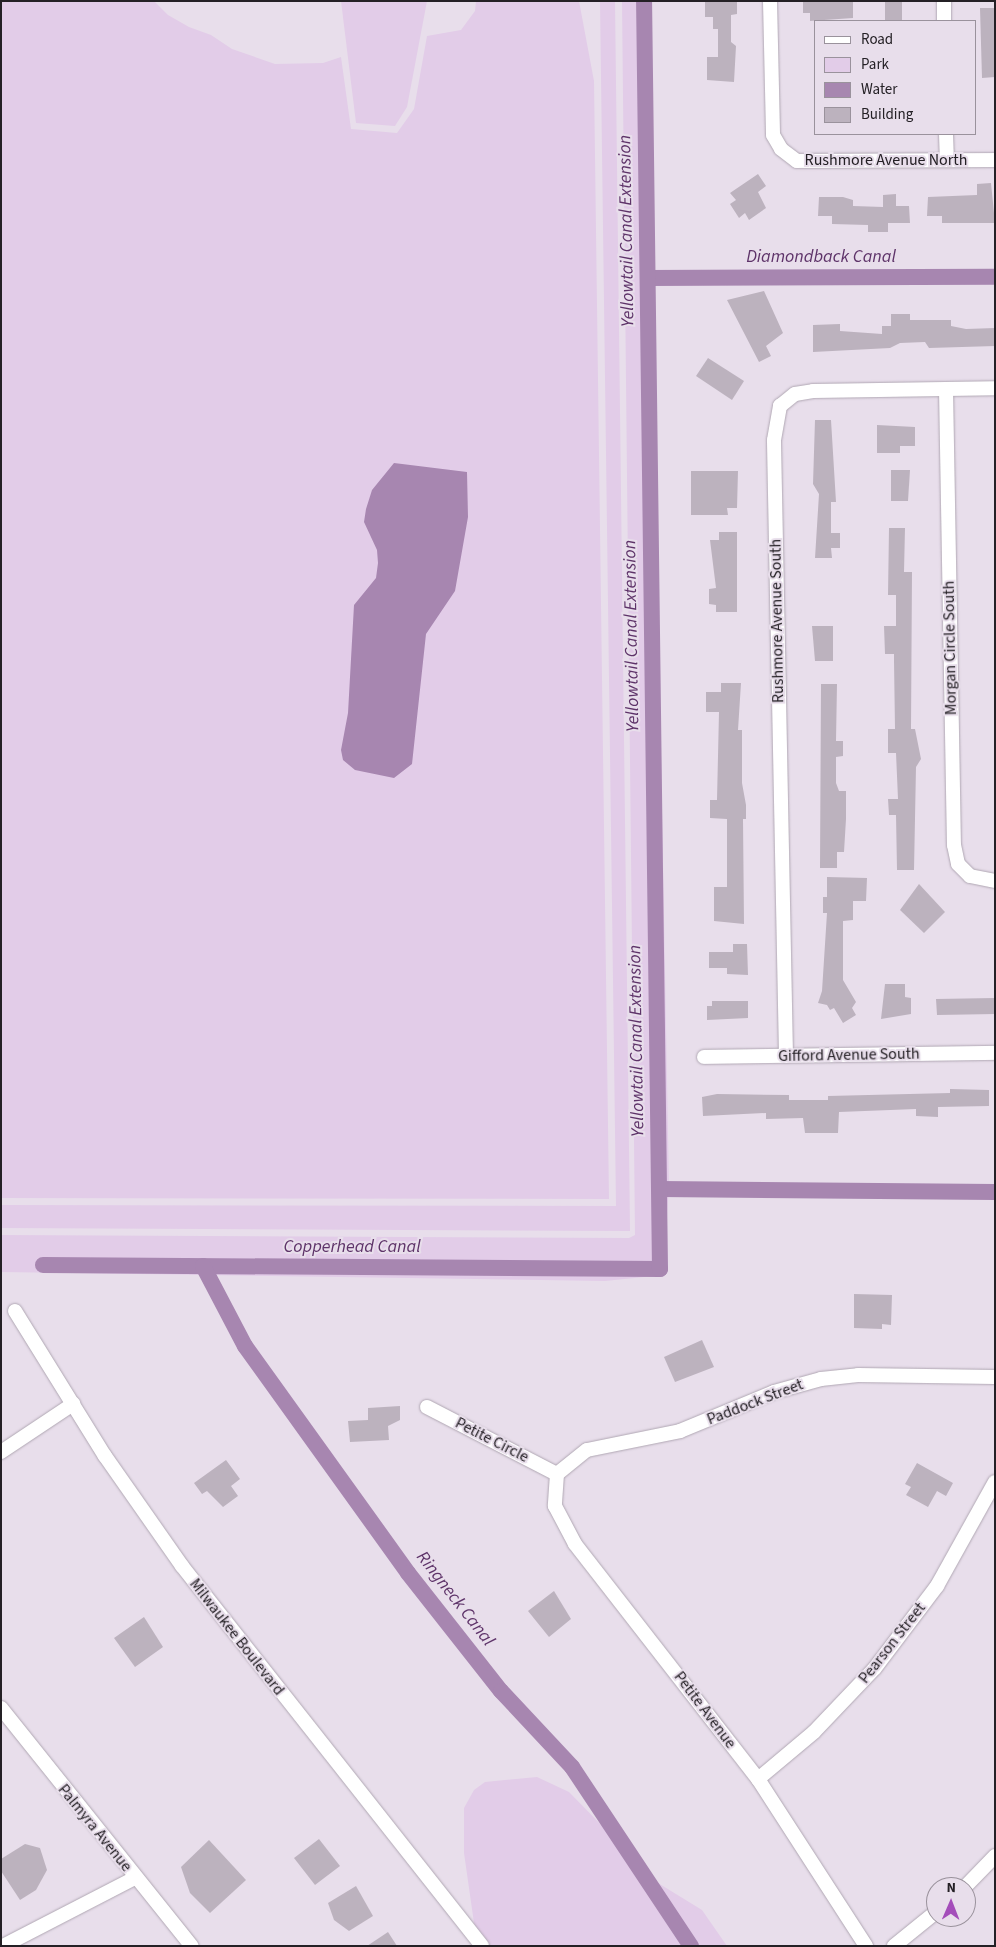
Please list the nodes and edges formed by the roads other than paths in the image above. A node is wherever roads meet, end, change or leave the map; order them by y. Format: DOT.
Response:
graph roads {
  1 [pos="770,1"];
  2 [pos="944,1"];
  3 [pos="944,20"];
  4 [pos="946,135"];
  5 [pos="947,159"];
  6 [pos="995,160"];
  7 [pos="995,388"];
  8 [pos="946,389"];
  9 [pos="995,881"];
  10 [pos="995,1053"];
  11 [pos="786,1056"];
  12 [pos="704,1057"];
  13 [pos="15,1311"];
  14 [pos="995,1377"];
  15 [pos="73,1404"];
  16 [pos="427,1407"];
  17 [pos="1,1452"];
  18 [pos="557,1474"];
  19 [pos="995,1482"];
  20 [pos="1,1708"];
  21 [pos="758,1779"];
  22 [pos="995,1856"];
  23 [pos="974,1877"];
  24 [pos="135,1878"];
  25 [pos="926,1920"];
  26 [pos="3,1946"];
  27 [pos="192,1946"];
  28 [pos="482,1946"];
  29 [pos="866,1946"];
  30 [pos="894,1946"];
  1 -- 5 [label="street, Rushmore Avenue North"];
  2 -- 3 [label="street"];
  4 -- 5 [label="street"];
  5 -- 6 [label="street, Rushmore Avenue North"];
  7 -- 8 [label="street, Rushmore Avenue South"];
  8 -- 9 [label="street, Morgan Circle South"];
  8 -- 11 [label="street, Rushmore Avenue South"];
  10 -- 11 [label="street, Gifford Avenue South"];
  11 -- 12 [label="street, Gifford Avenue South"];
  13 -- 15 [label="street, Milwaukee Boulevard"];
  14 -- 18 [label="street, Paddock Street"];
  15 -- 17 [label="street"];
  15 -- 28 [label="street, Milwaukee Boulevard"];
  16 -- 18 [label="street, Petite Circle"];
  18 -- 21 [label="street, Petite Avenue"];
  19 -- 21 [label="street, Pearson Street"];
  20 -- 24 [label="street, Palmyra Avenue"];
  21 -- 29 [label="street, Petite Avenue"];
  22 -- 23 [label="street"];
  24 -- 26 [label="street"];
  24 -- 27 [label="street, Palmyra Avenue"];
  25 -- 30 [label="street"];
}
